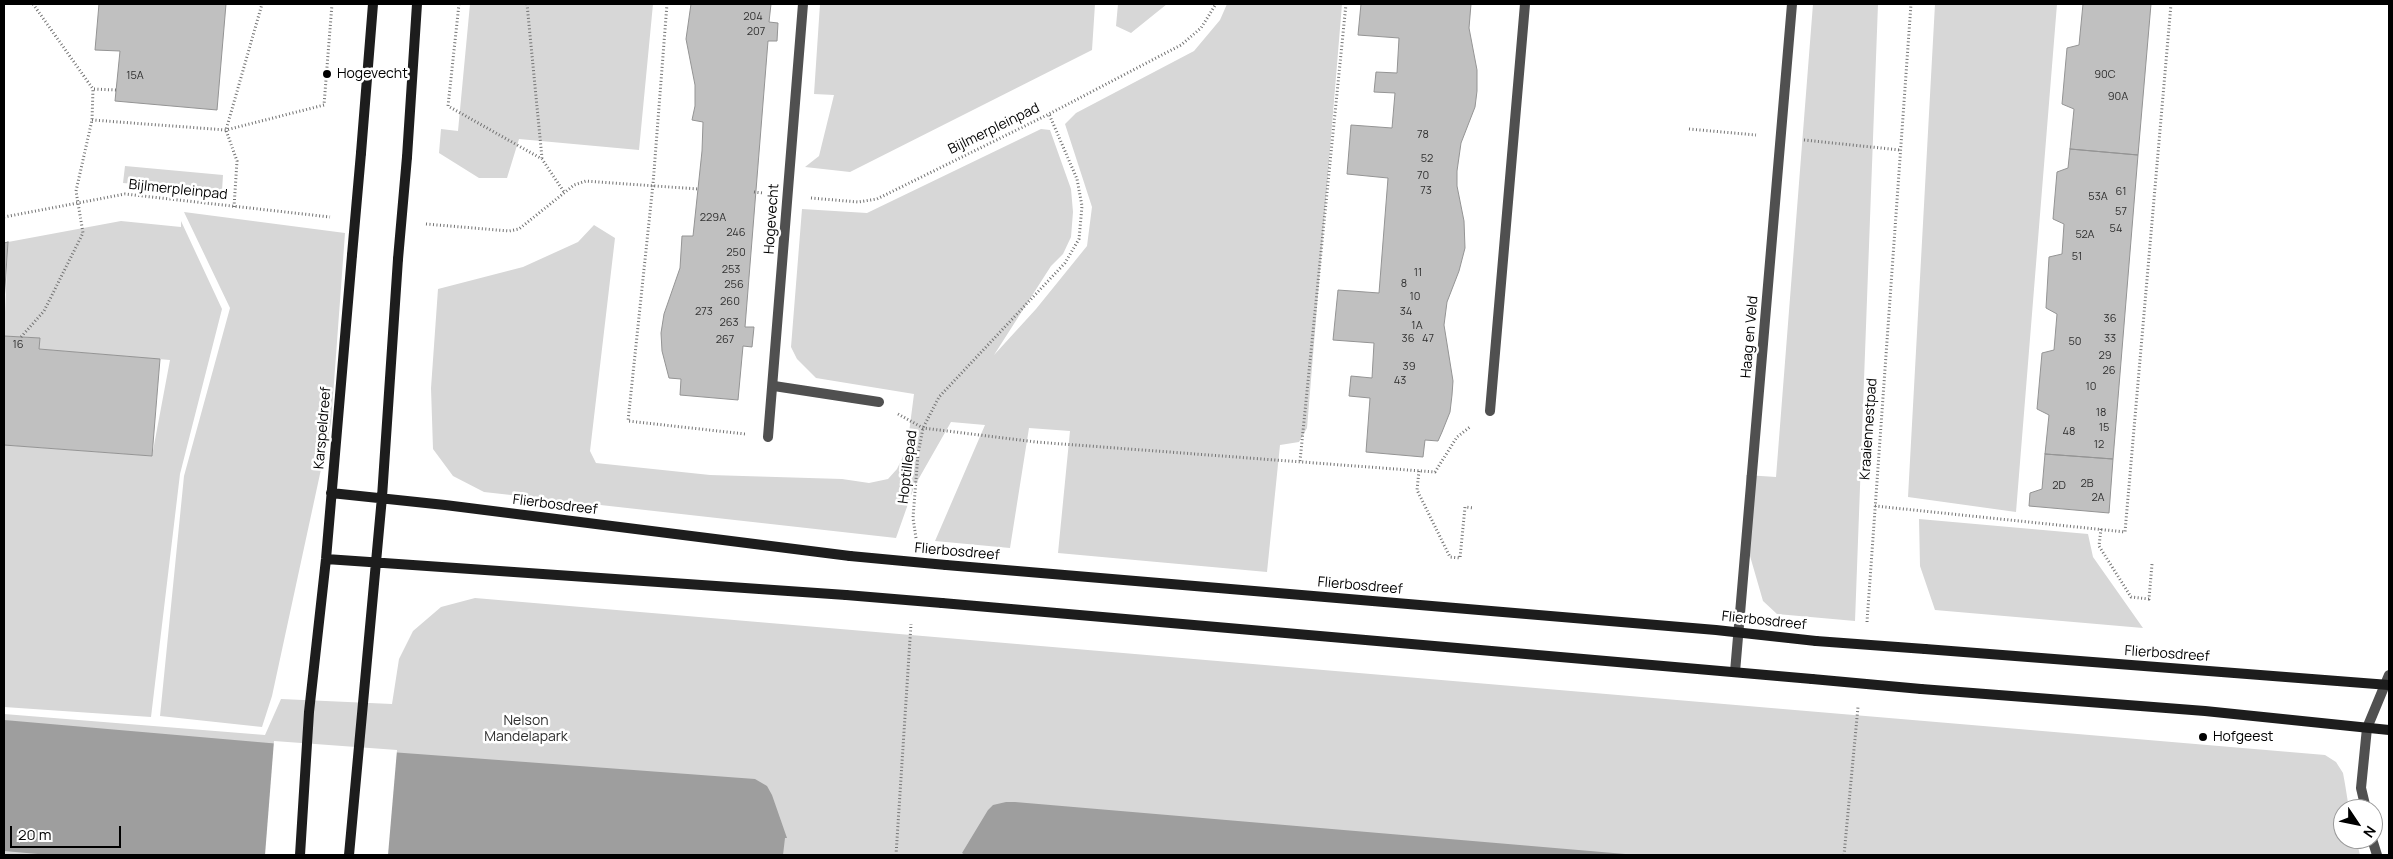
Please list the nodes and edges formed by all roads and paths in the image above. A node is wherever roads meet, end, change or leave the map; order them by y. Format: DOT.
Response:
graph roads {
  1 [pos="33,4"];
  2 [pos="262,4"];
  3 [pos="332,4"];
  4 [pos="373,4"];
  5 [pos="417,4"];
  6 [pos="460,4"];
  7 [pos="527,4"];
  8 [pos="667,4"];
  9 [pos="803,4"];
  10 [pos="1216,4"];
  11 [pos="1346,4"];
  12 [pos="1525,4"];
  13 [pos="1792,4"];
  14 [pos="1911,4"];
  15 [pos="2171,4"];
  16 [pos="94,89"];
  17 [pos="116,90"];
  18 [pos="1048,114"];
  19 [pos="92,120"];
  20 [pos="226,130"];
  21 [pos="542,159"];
  22 [pos="653,184"];
  23 [pos="698,189"];
  24 [pos="564,192"];
  25 [pos="754,192"];
  26 [pos="787,195"];
  27 [pos="77,203"];
  28 [pos="234,207"];
  29 [pos="322,216"];
  30 [pos="4,217"];
  31 [pos="441,225"];
  32 [pos="21,337"];
  33 [pos="774,386"];
  34 [pos="878,402"];
  35 [pos="1490,411"];
  36 [pos="923,428"];
  37 [pos="768,437"];
  38 [pos="1300,461"];
  39 [pos="1419,471"];
  40 [pos="332,493"];
  41 [pos="382,497"];
  42 [pos="1875,506"];
  43 [pos="1474,508"];
  44 [pos="2100,529"];
  45 [pos="917,544"];
  46 [pos="326,559"];
  47 [pos="376,564"];
  48 [pos="2152,564"];
  49 [pos="911,623"];
  50 [pos="1866,627"];
  51 [pos="1739,633"];
  52 [pos="1736,672"];
  53 [pos="2388,681"];
  54 [pos="1858,704"];
  55 [pos="2367,728"];
  56 [pos="2389,730"];
  57 [pos="2364,799"];
  58 [pos="300,855"];
  59 [pos="349,855"];
  60 [pos="896,855"];
  61 [pos="1844,855"];
  1 -- 16 [label="path"];
  2 -- 20 [label="path"];
  3 -- 20 [label="path"];
  4 -- 40 [label="street, Karspeldreef, bridge"];
  5 -- 41 [label="street, bridge"];
  6 -- 21 [label="path"];
  7 -- 21 [label="path"];
  8 -- 22 [label="path"];
  9 -- 26 [label="street, Hogevecht"];
  10 -- 18 [label="path, Bijlmerpleinpad"];
  11 -- 38 [label="path"];
  12 -- 35 [label="street"];
  13 -- 51 [label="street, Haag en Veld"];
  14 -- 42 [label="path, Kraaiennestpad"];
  15 -- 44 [label="path"];
  16 -- 17 [label="path"];
  16 -- 19 [label="path"];
  18 -- 26 [label="path, Bijlmerpleinpad"];
  18 -- 36 [label="path, Hoptillepad"];
  19 -- 20 [label="path"];
  19 -- 27 [label="path"];
  20 -- 28 [label="path"];
  21 -- 24 [label="path"];
  22 -- 23 [label="path"];
  22 -- 24 [label="path"];
  22 -- 37 [label="path"];
  24 -- 31 [label="path"];
  25 -- 26 [label="path, Bijlmerpleinpad"];
  26 -- 33 [label="street, Hogevecht"];
  27 -- 28 [label="path, Bijlmerpleinpad"];
  27 -- 30 [label="path, Bijlmerpleinpad"];
  27 -- 32 [label="path"];
  28 -- 29 [label="path, Bijlmerpleinpad"];
  33 -- 34 [label="street"];
  33 -- 37 [label="street, Hogevecht"];
  34 -- 36 [label="path"];
  35 -- 39 [label="path"];
  36 -- 38 [label="path"];
  36 -- 45 [label="path, Hoptillepad"];
  38 -- 39 [label="path"];
  39 -- 43 [label="path"];
  40 -- 41 [label="street, Flierbosdreef"];
  40 -- 46 [label="street, Karspeldreef"];
  41 -- 47 [label="street"];
  41 -- 51 [label="street, Flierbosdreef, bridge"];
  42 -- 44 [label="path"];
  42 -- 50 [label="path, Kraaiennestpad"];
  44 -- 48 [label="path"];
  46 -- 47 [label="street"];
  46 -- 58 [label="street, Karspeldreef"];
  47 -- 52 [label="street, bridge"];
  47 -- 59 [label="street"];
  49 -- 60 [label="path"];
  51 -- 52 [label="street, Haag en Veld"];
  51 -- 53 [label="street, Flierbosdreef, bridge"];
  52 -- 55 [label="street, bridge"];
  53 -- 55 [label="street"];
  54 -- 61 [label="path"];
  55 -- 56 [label="street"];
  55 -- 57 [label="street"];
}
